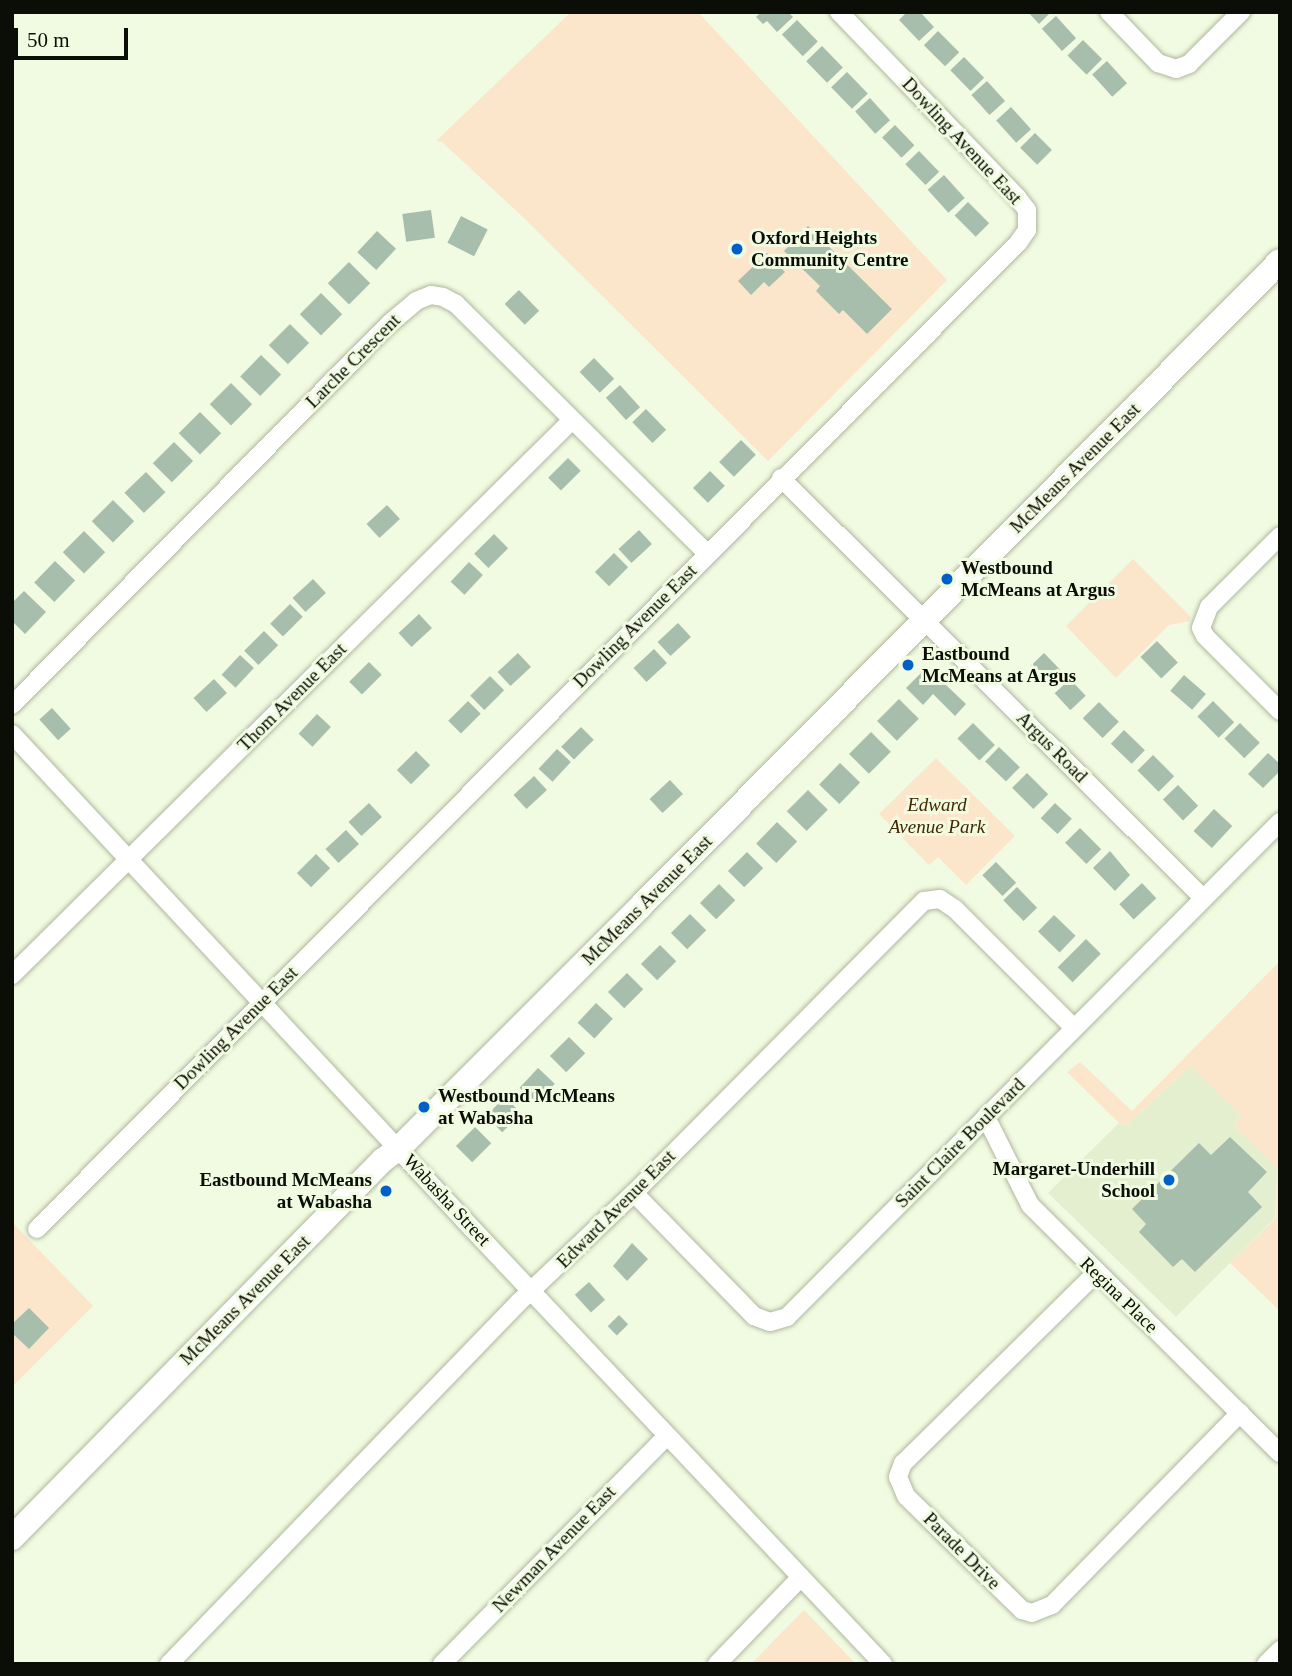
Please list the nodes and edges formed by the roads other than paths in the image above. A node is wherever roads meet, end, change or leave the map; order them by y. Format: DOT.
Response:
graph roads {
  1 [pos="839,12"];
  2 [pos="1109,12"];
  3 [pos="1241,12"];
  4 [pos="1280,261"];
  5 [pos="572,420"];
  6 [pos="781,478"];
  7 [pos="1280,536"];
  8 [pos="708,553"];
  9 [pos="924,621"];
  10 [pos="12,705"];
  11 [pos="1280,711"];
  12 [pos="12,734"];
  13 [pos="1280,822"];
  14 [pos="129,859"];
  15 [pos="1203,898"];
  16 [pos="12,975"];
  17 [pos="263,1002"];
  18 [pos="1074,1028"];
  19 [pos="986,1117"];
  20 [pos="399,1148"];
  21 [pos="634,1193"];
  22 [pos="37,1229"];
  23 [pos="1096,1273"];
  24 [pos="532,1291"];
  25 [pos="1240,1413"];
  26 [pos="667,1436"];
  27 [pos="1280,1453"];
  28 [pos="12,1538"];
  29 [pos="801,1577"];
  30 [pos="1280,1650"];
  31 [pos="169,1664"];
  32 [pos="442,1664"];
  33 [pos="717,1664"];
  34 [pos="883,1664"];
  35 [pos="1265,1664"];
  1 -- 6 [label="street, Dowling Avenue East"];
  2 -- 3 [label="street"];
  4 -- 9 [label="street, McMeans Avenue East"];
  5 -- 8 [label="street, Larche Crescent"];
  5 -- 10 [label="street, Larche Crescent"];
  5 -- 14 [label="street, Thom Avenue East"];
  6 -- 8 [label="street, Dowling Avenue East"];
  6 -- 9 [label="street, Argus Road"];
  7 -- 11 [label="street"];
  8 -- 17 [label="street, Dowling Avenue East"];
  9 -- 15 [label="street, Argus Road"];
  9 -- 20 [label="street, McMeans Avenue East"];
  12 -- 14 [label="street, Wabasha Street"];
  13 -- 15 [label="street, Saint Claire Boulevard"];
  14 -- 16 [label="street, Thom Avenue East"];
  14 -- 17 [label="street, Wabasha Street"];
  15 -- 18 [label="street, Saint Claire Boulevard"];
  17 -- 20 [label="street, Wabasha Street"];
  17 -- 22 [label="street, Dowling Avenue East"];
  18 -- 19 [label="street, Saint Claire Boulevard"];
  18 -- 21 [label="street, Edward Avenue East"];
  19 -- 21 [label="street, Saint Claire Boulevard"];
  19 -- 23 [label="street, Regina Place"];
  20 -- 24 [label="street, Wabasha Street"];
  20 -- 28 [label="street, McMeans Avenue East"];
  21 -- 24 [label="street, Edward Avenue East"];
  23 -- 25 [label="street, Regina Place"];
  23 -- 25 [label="street, Parade Drive"];
  24 -- 26 [label="street, Wabasha Street"];
  24 -- 31 [label="street, Edward Avenue East"];
  25 -- 27 [label="street, Regina Place"];
  26 -- 29 [label="street, Wabasha Street"];
  26 -- 32 [label="street, Newman Avenue East"];
  29 -- 33 [label="street"];
  29 -- 34 [label="street, Wabasha Street"];
  30 -- 35 [label="street"];
}
